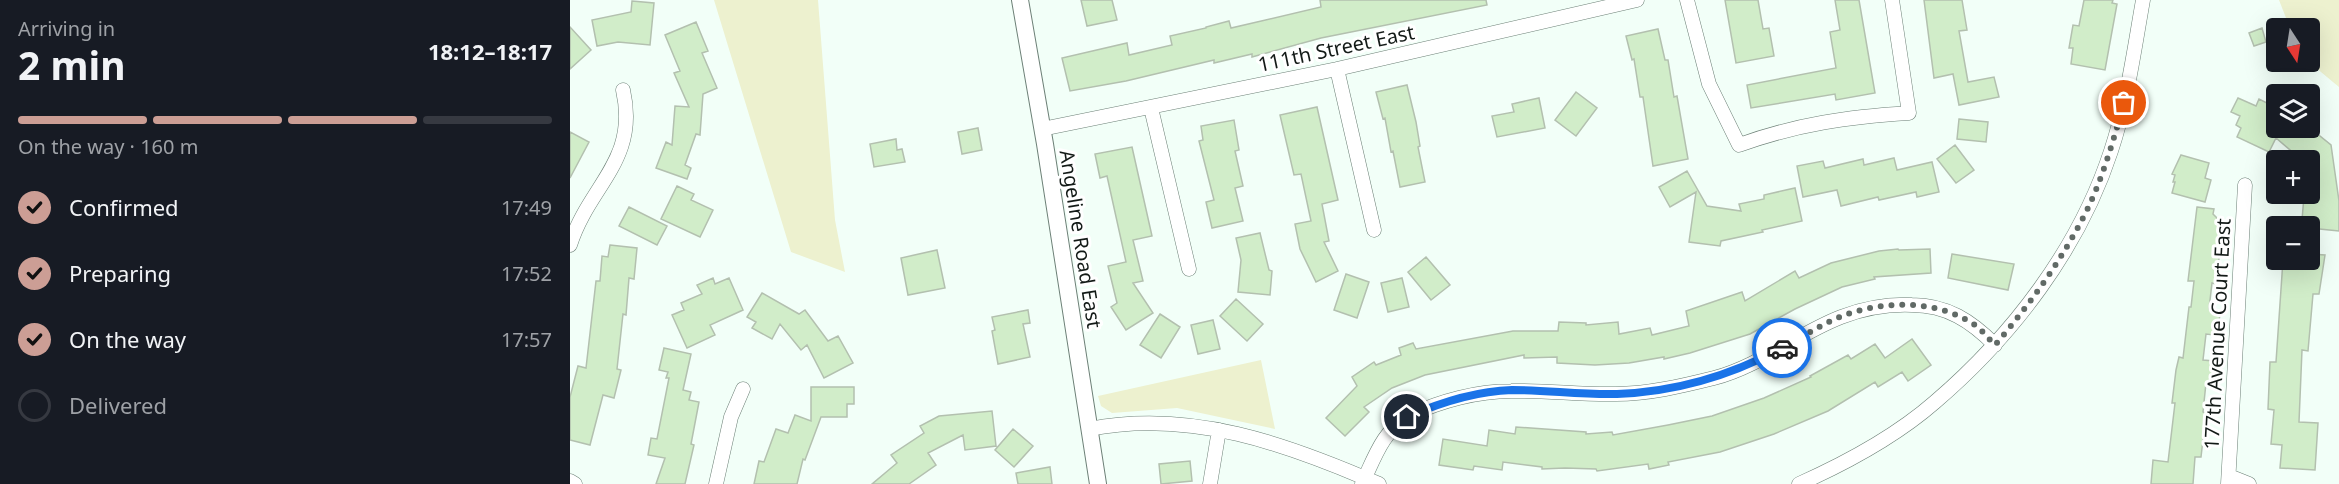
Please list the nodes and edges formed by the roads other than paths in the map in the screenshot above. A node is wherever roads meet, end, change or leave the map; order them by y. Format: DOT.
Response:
graph roads {
  1 [pos="1020,0"];
  2 [pos="1636,0"];
  3 [pos="1687,0"];
  4 [pos="1892,0"];
  5 [pos="2143,0"];
  6 [pos="1337,69"];
  7 [pos="624,90"];
  8 [pos="1151,108"];
  9 [pos="1042,129"];
  10 [pos="2245,185"];
  11 [pos="1374,230"];
  12 [pos="570,245"];
  13 [pos="1189,269"];
  14 [pos="1995,345"];
  15 [pos="743,389"];
  16 [pos="1089,429"];
  17 [pos="1219,430"];
  18 [pos="1828,478"];
  19 [pos="2228,480"];
  20 [pos="570,481"];
  21 [pos="1363,481"];
  22 [pos="575,484"];
  23 [pos="716,484"];
  24 [pos="1098,484"];
  25 [pos="1210,484"];
  26 [pos="1379,484"];
  27 [pos="1798,484"];
  28 [pos="2249,484"];
  1 -- 9 [label="street, Angeline Road East"];
  2 -- 6 [label="street, 111th Street East"];
  3 -- 4 [label="street"];
  5 -- 14 [label="street"];
  6 -- 8 [label="street, 111th Street East"];
  6 -- 11 [label="street"];
  7 -- 12 [label="street"];
  8 -- 9 [label="street, 111th Street East"];
  8 -- 13 [label="street"];
  9 -- 16 [label="street, Angeline Road East"];
  10 -- 19 [label="street, 177th Avenue Court East"];
  14 -- 18 [label="street"];
  14 -- 21 [label="street"];
  15 -- 23 [label="street"];
  16 -- 17 [label="street"];
  16 -- 24 [label="street, Angeline Road East"];
  17 -- 21 [label="street"];
  17 -- 25 [label="street"];
  18 -- 27 [label="street"];
  19 -- 28 [label="street"];
  20 -- 22 [label="street"];
  21 -- 26 [label="street"];
}
